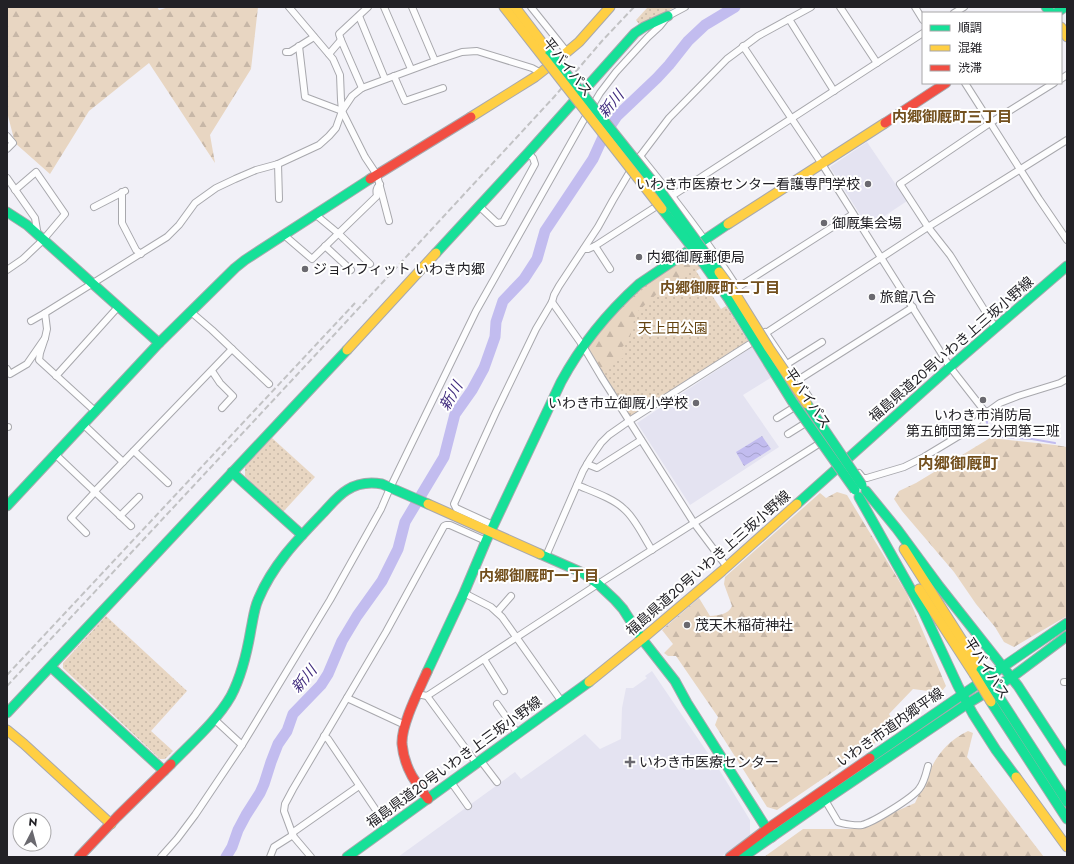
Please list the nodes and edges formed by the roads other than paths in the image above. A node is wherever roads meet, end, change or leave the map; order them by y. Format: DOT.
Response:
graph roads {
  1 [pos="289,7"];
  2 [pos="368,7"];
  3 [pos="384,7"];
  4 [pos="412,7"];
  5 [pos="504,7"];
  6 [pos="515,7"];
  7 [pos="530,7"];
  8 [pos="610,7"];
  9 [pos="685,7"];
  10 [pos="811,7"];
  11 [pos="840,7"];
  12 [pos="914,7"];
  13 [pos="359,16"];
  14 [pos="668,16"];
  15 [pos="789,19"];
  16 [pos="922,19"];
  17 [pos="922,34"];
  18 [pos="314,37"];
  19 [pos="341,40"];
  20 [pos="299,46"];
  21 [pos="743,46"];
  22 [pos="286,52"];
  23 [pos="567,52"];
  24 [pos="329,54"];
  25 [pos="547,56"];
  26 [pos="435,61"];
  27 [pos="877,63"];
  28 [pos="411,69"];
  29 [pos="541,73"];
  30 [pos="394,76"];
  31 [pos="385,79"];
  32 [pos="944,84"];
  33 [pos="966,84"];
  34 [pos="1052,84"];
  35 [pos="362,88"];
  36 [pos="443,88"];
  37 [pos="834,91"];
  38 [pos="340,94"];
  39 [pos="352,96"];
  40 [pos="342,111"];
  41 [pos="792,118"];
  42 [pos="990,123"];
  43 [pos="7,136"];
  44 [pos="1067,140"];
  45 [pos="7,149"];
  46 [pos="528,153"];
  47 [pos="640,156"];
  48 [pos="278,164"];
  49 [pos="822,164"];
  50 [pos="1019,169"];
  51 [pos="629,173"];
  52 [pos="7,178"];
  53 [pos="378,180"];
  54 [pos="15,190"];
  55 [pos="672,196"];
  56 [pos="279,199"];
  57 [pos="94,206"];
  58 [pos="479,206"];
  59 [pos="656,207"];
  60 [pos="7,212"];
  61 [pos="853,214"];
  62 [pos="316,215"];
  63 [pos="388,220"];
  64 [pos="928,227"];
  65 [pos="339,234"];
  66 [pos="284,235"];
  67 [pos="40,238"];
  68 [pos="705,239"];
  69 [pos="1067,240"];
  70 [pos="326,246"];
  71 [pos="595,246"];
  72 [pos="584,249"];
  73 [pos="690,249"];
  74 [pos="141,254"];
  75 [pos="881,257"];
  76 [pos="370,264"];
  77 [pos="1067,266"];
  78 [pos="610,269"];
  79 [pos="7,270"];
  80 [pos="351,270"];
  81 [pos="93,284"];
  82 [pos="738,288"];
  83 [pos="552,302"];
  84 [pos="118,307"];
  85 [pos="913,307"];
  86 [pos="191,312"];
  87 [pos="45,313"];
  88 [pos="31,321"];
  89 [pos="995,327"];
  90 [pos="766,333"];
  91 [pos="45,338"];
  92 [pos="822,342"];
  93 [pos="159,343"];
  94 [pos="751,343"];
  95 [pos="583,346"];
  96 [pos="232,349"];
  97 [pos="787,364"];
  98 [pos="950,367"];
  99 [pos="7,369"];
  100 [pos="212,371"];
  101 [pos="56,376"];
  102 [pos="1067,379"];
  103 [pos="798,380"];
  104 [pos="268,384"];
  105 [pos="222,408"];
  106 [pos="793,408"];
  107 [pos="96,412"];
  108 [pos="986,412"];
  109 [pos="777,418"];
  110 [pos="629,422"];
  111 [pos="804,424"];
  112 [pos="84,425"];
  113 [pos="788,434"];
  114 [pos="641,440"];
  115 [pos="838,443"];
  116 [pos="817,445"];
  117 [pos="134,451"];
  118 [pos="55,454"];
  119 [pos="848,459"];
  120 [pos="123,462"];
  121 [pos="587,464"];
  122 [pos="232,472"];
  123 [pos="168,483"];
  124 [pos="577,485"];
  125 [pos="392,488"];
  126 [pos="860,491"];
  127 [pos="95,492"];
  128 [pos="139,497"];
  129 [pos="7,506"];
  130 [pos="120,516"];
  131 [pos="694,523"];
  132 [pos="131,526"];
  133 [pos="492,528"];
  134 [pos="86,533"];
  135 [pos="302,535"];
  136 [pos="486,541"];
  137 [pos="652,550"];
  138 [pos="546,556"];
  139 [pos="727,567"];
  140 [pos="598,584"];
  141 [pos="464,593"];
  142 [pos="511,596"];
  143 [pos="497,612"];
  144 [pos="1067,623"];
  145 [pos="1067,636"];
  146 [pos="517,637"];
  147 [pos="642,639"];
  148 [pos="484,659"];
  149 [pos="51,666"];
  150 [pos="1003,666"];
  151 [pos="1012,677"];
  152 [pos="504,691"];
  153 [pos="417,694"];
  154 [pos="962,694"];
  155 [pos="427,696"];
  156 [pos="347,698"];
  157 [pos="995,699"];
  158 [pos="562,702"];
  159 [pos="497,704"];
  160 [pos="967,704"];
  161 [pos="7,713"];
  162 [pos="214,719"];
  163 [pos="405,725"];
  164 [pos="7,730"];
  165 [pos="518,734"];
  166 [pos="324,736"];
  167 [pos="242,745"];
  168 [pos="1067,761"];
  169 [pos="479,762"];
  170 [pos="928,766"];
  171 [pos="164,771"];
  172 [pos="451,782"];
  173 [pos="497,782"];
  174 [pos="359,786"];
  175 [pos="428,799"];
  176 [pos="825,800"];
  177 [pos="1067,802"];
  178 [pos="468,806"];
  179 [pos="1067,819"];
  180 [pos="110,824"];
  181 [pos="388,828"];
  182 [pos="770,833"];
  183 [pos="293,834"];
  184 [pos="1067,847"];
  185 [pos="79,857"];
  186 [pos="161,857"];
  187 [pos="270,857"];
  188 [pos="311,857"];
  189 [pos="348,857"];
  190 [pos="730,857"];
  191 [pos="743,857"];
  1 -- 18 [label="street"];
  2 -- 13 [label="street"];
  3 -- 28 [label="street"];
  4 -- 26 [label="street"];
  5 -- 25 [label="main road, 平バイパス"];
  6 -- 25 [label="main road, 平バイパス"];
  7 -- 23 [label="street"];
  8 -- 23 [label="main road"];
  9 -- 14 [label="street"];
  10 -- 15 [label="street"];
  11 -- 27 [label="street"];
  12 -- 16 [label="street"];
  13 -- 19 [label="street"];
  13 -- 31 [label="street"];
  14 -- 46 [label="main road"];
  14 -- 125 [label="street"];
  15 -- 21 [label="street"];
  15 -- 37 [label="street"];
  17 -- 27 [label="street"];
  18 -- 20 [label="street"];
  18 -- 24 [label="street"];
  19 -- 24 [label="street"];
  19 -- 35 [label="street"];
  20 -- 22 [label="street"];
  20 -- 40 [label="street"];
  21 -- 41 [label="street"];
  21 -- 47 [label="street"];
  23 -- 29 [label="main road"];
  24 -- 38 [label="street"];
  25 -- 126 [label="main road, 平バイパス, bridge"];
  26 -- 28 [label="street"];
  26 -- 29 [label="street"];
  27 -- 37 [label="street"];
  28 -- 30 [label="street"];
  29 -- 53 [label="main road"];
  30 -- 31 [label="street"];
  30 -- 36 [label="street"];
  31 -- 35 [label="street"];
  32 -- 49 [label="main road"];
  33 -- 42 [label="street"];
  34 -- 42 [label="street"];
  35 -- 39 [label="street"];
  37 -- 41 [label="street"];
  38 -- 39 [label="street"];
  38 -- 40 [label="street"];
  39 -- 40 [label="street"];
  40 -- 48 [label="street"];
  40 -- 53 [label="street"];
  41 -- 49 [label="street"];
  41 -- 55 [label="street"];
  42 -- 50 [label="street"];
  42 -- 64 [label="street"];
  43 -- 45 [label="street"];
  44 -- 50 [label="street"];
  46 -- 58 [label="main road"];
  46 -- 58 [label="street"];
  47 -- 51 [label="street"];
  47 -- 55 [label="street"];
  48 -- 56 [label="street"];
  48 -- 74 [label="street"];
  49 -- 61 [label="street"];
  49 -- 68 [label="main road"];
  50 -- 64 [label="street"];
  50 -- 69 [label="street"];
  51 -- 59 [label="street"];
  51 -- 72 [label="street"];
  52 -- 54 [label="street"];
  53 -- 62 [label="main road"];
  53 -- 63 [label="street"];
  53 -- 65 [label="street"];
  54 -- 67 [label="street"];
  54 -- 67 [label="street"];
  55 -- 59 [label="street"];
  55 -- 68 [label="street"];
  57 -- 74 [label="street"];
  58 -- 122 [label="main road"];
  59 -- 71 [label="street"];
  59 -- 73 [label="street"];
  60 -- 67 [label="main road"];
  61 -- 75 [label="street"];
  61 -- 82 [label="street"];
  62 -- 65 [label="street"];
  62 -- 66 [label="main road"];
  64 -- 75 [label="street"];
  64 -- 89 [label="street"];
  65 -- 70 [label="street"];
  65 -- 76 [label="street"];
  66 -- 70 [label="street"];
  66 -- 86 [label="main road"];
  67 -- 79 [label="street"];
  67 -- 81 [label="main road"];
  68 -- 73 [label="main road"];
  68 -- 82 [label="street"];
  70 -- 80 [label="street"];
  71 -- 72 [label="street"];
  71 -- 78 [label="street"];
  72 -- 83 [label="street"];
  73 -- 94 [label="street"];
  73 -- 95 [label="main road"];
  74 -- 81 [label="street"];
  75 -- 85 [label="street"];
  75 -- 90 [label="street"];
  77 -- 89 [label="main road, 福島県道20号いわき上三坂小野線"];
  81 -- 84 [label="main road"];
  81 -- 87 [label="street"];
  82 -- 90 [label="street"];
  83 -- 95 [label="street"];
  83 -- 133 [label="street"];
  84 -- 93 [label="main road"];
  84 -- 101 [label="street"];
  85 -- 98 [label="street"];
  85 -- 103 [label="street"];
  86 -- 93 [label="main road"];
  86 -- 96 [label="street"];
  87 -- 88 [label="street"];
  87 -- 91 [label="street"];
  89 -- 98 [label="main road, 福島県道20号いわき上三坂小野線"];
  90 -- 94 [label="street"];
  90 -- 97 [label="street"];
  91 -- 99 [label="street"];
  91 -- 101 [label="street"];
  92 -- 97 [label="street"];
  93 -- 107 [label="main road"];
  94 -- 106 [label="street"];
  94 -- 110 [label="street"];
  95 -- 110 [label="street"];
  95 -- 133 [label="main road"];
  96 -- 100 [label="street"];
  96 -- 104 [label="street"];
  97 -- 103 [label="street"];
  98 -- 108 [label="street"];
  98 -- 119 [label="main road, 福島県道20号いわき上三坂小野線"];
  100 -- 105 [label="street"];
  100 -- 117 [label="street"];
  101 -- 107 [label="street"];
  102 -- 108 [label="street"];
  103 -- 115 [label="street"];
  106 -- 109 [label="street"];
  106 -- 111 [label="street"];
  107 -- 112 [label="main road"];
  108 -- 119 [label="street"];
  110 -- 114 [label="street"];
  110 -- 121 [label="street"];
  111 -- 113 [label="street"];
  111 -- 116 [label="street"];
  112 -- 118 [label="main road"];
  112 -- 120 [label="street"];
  114 -- 121 [label="street"];
  114 -- 131 [label="street"];
  115 -- 116 [label="street"];
  115 -- 119 [label="main road"];
  116 -- 131 [label="street"];
  117 -- 120 [label="street"];
  117 -- 123 [label="street"];
  118 -- 127 [label="street"];
  118 -- 129 [label="main road"];
  119 -- 139 [label="main road, 福島県道20号いわき上三坂小野線"];
  120 -- 127 [label="street"];
  121 -- 124 [label="street"];
  122 -- 135 [label="main road"];
  122 -- 149 [label="main road"];
  124 -- 137 [label="street"];
  124 -- 138 [label="street"];
  125 -- 133 [label="main road"];
  125 -- 135 [label="main road"];
  125 -- 167 [label="street"];
  126 -- 150 [label="main road"];
  126 -- 154 [label="main road"];
  126 -- 157 [label="main road, 平バイパス, bridge"];
  127 -- 130 [label="street"];
  127 -- 134 [label="street"];
  128 -- 130 [label="street"];
  130 -- 132 [label="street"];
  131 -- 137 [label="street"];
  131 -- 139 [label="street"];
  133 -- 136 [label="main road"];
  133 -- 138 [label="main road"];
  135 -- 162 [label="main road"];
  136 -- 141 [label="main road"];
  136 -- 156 [label="street"];
  137 -- 140 [label="street"];
  138 -- 140 [label="main road"];
  139 -- 147 [label="main road, 福島県道20号いわき上三坂小野線"];
  140 -- 146 [label="street"];
  140 -- 147 [label="main road"];
  141 -- 143 [label="street"];
  141 -- 153 [label="main road"];
  142 -- 143 [label="street"];
  143 -- 146 [label="street"];
  144 -- 150 [label="main road, いわき市道内郷平線"];
  145 -- 151 [label="main road, いわき市道内郷平線"];
  146 -- 148 [label="street"];
  146 -- 158 [label="street"];
  147 -- 158 [label="main road, 福島県道20号いわき上三坂小野線"];
  147 -- 182 [label="main road"];
  148 -- 152 [label="street"];
  148 -- 155 [label="street"];
  149 -- 161 [label="main road"];
  149 -- 171 [label="main road"];
  150 -- 151 [label="main road"];
  150 -- 154 [label="main road, いわき市道内郷平線"];
  151 -- 160 [label="main road, いわき市道内郷平線"];
  151 -- 168 [label="main road"];
  153 -- 155 [label="street"];
  153 -- 163 [label="main road"];
  154 -- 160 [label="main road"];
  154 -- 182 [label="main road, いわき市道内郷平線"];
  155 -- 169 [label="street"];
  156 -- 163 [label="street"];
  156 -- 166 [label="street"];
  157 -- 177 [label="main road, 平バイパス"];
  157 -- 179 [label="main road, 平バイパス"];
  158 -- 165 [label="main road, 福島県道20号いわき上三坂小野線"];
  159 -- 165 [label="street"];
  160 -- 176 [label="main road, いわき市道内郷平線"];
  160 -- 184 [label="main road"];
  162 -- 167 [label="street"];
  162 -- 171 [label="main road"];
  163 -- 175 [label="main road"];
  164 -- 180 [label="main road"];
  165 -- 169 [label="main road, 福島県道20号いわき上三坂小野線"];
  166 -- 174 [label="street"];
  166 -- 183 [label="street"];
  167 -- 186 [label="street"];
  169 -- 172 [label="main road, 福島県道20号いわき上三坂小野線"];
  169 -- 173 [label="street"];
  170 -- 176 [label="street"];
  171 -- 180 [label="main road"];
  172 -- 175 [label="main road, 福島県道20号いわき上三坂小野線"];
  172 -- 178 [label="street"];
  174 -- 181 [label="street"];
  174 -- 183 [label="street"];
  175 -- 181 [label="main road, 福島県道20号いわき上三坂小野線"];
  176 -- 182 [label="main road, いわき市道内郷平線"];
  180 -- 185 [label="main road"];
  181 -- 189 [label="main road, 福島県道20号いわき上三坂小野線"];
  182 -- 190 [label="main road, いわき市道内郷平線"];
  182 -- 191 [label="main road, いわき市道内郷平線"];
  183 -- 187 [label="street"];
  183 -- 188 [label="street"];
}
